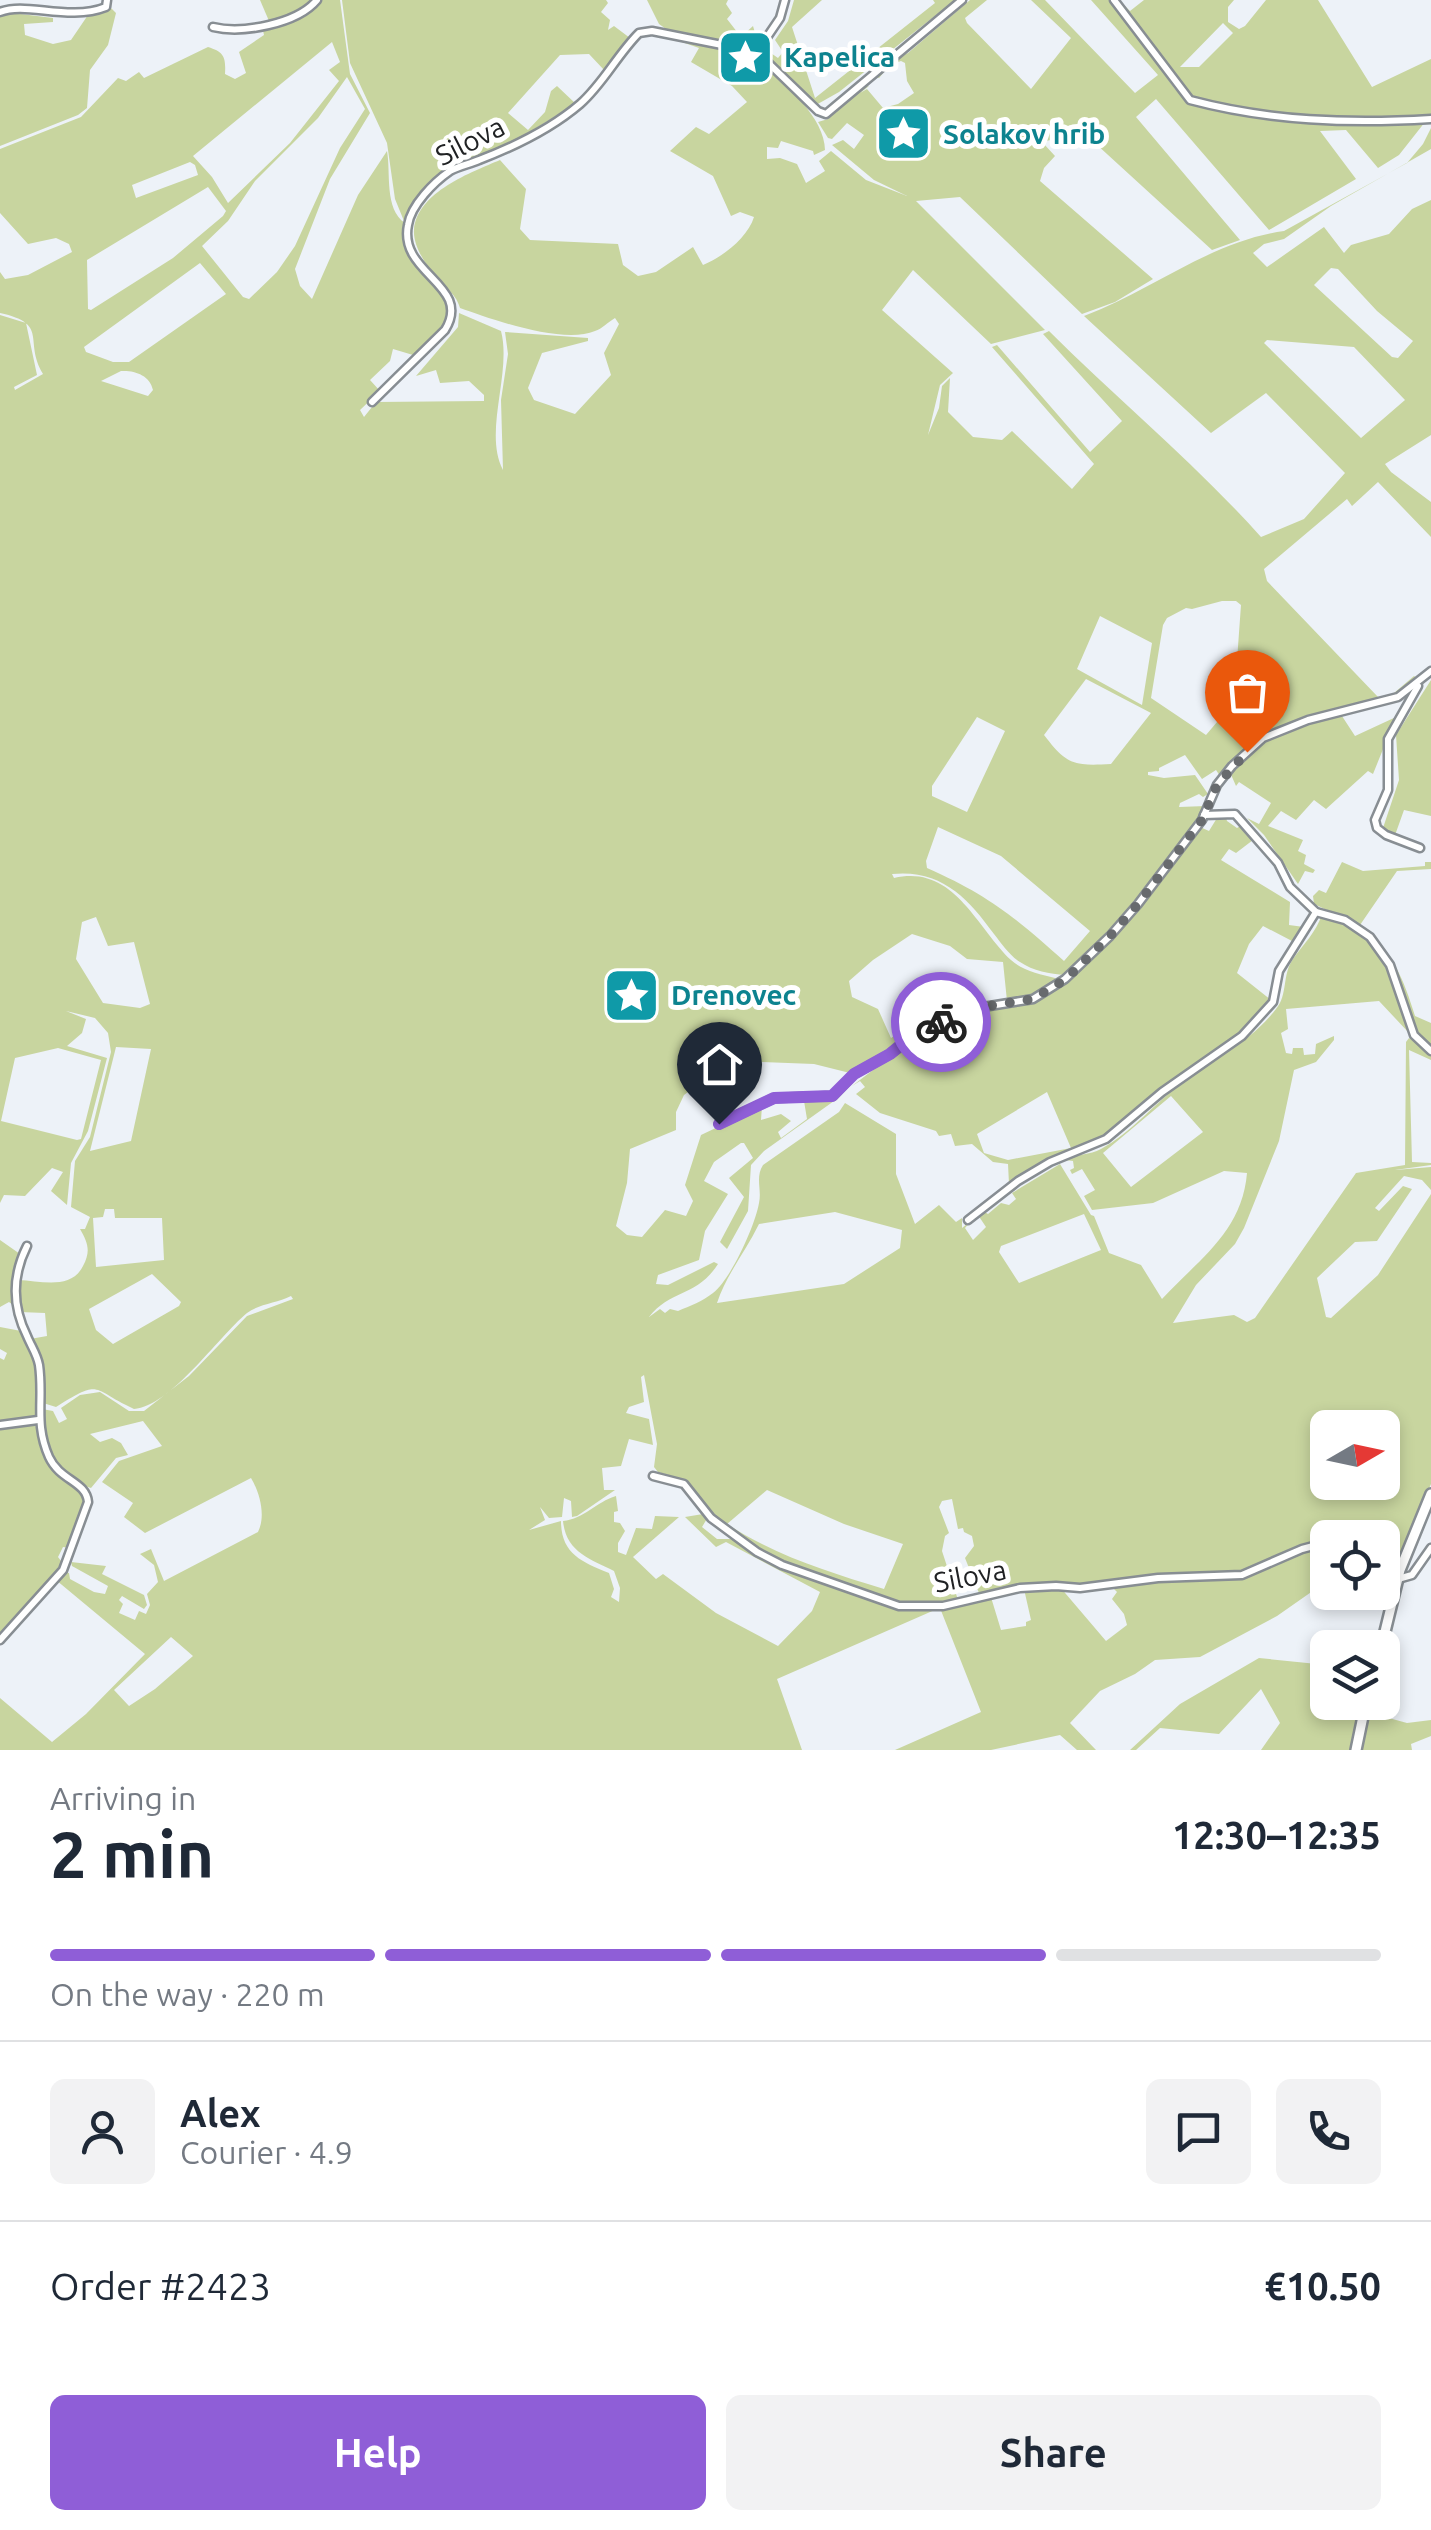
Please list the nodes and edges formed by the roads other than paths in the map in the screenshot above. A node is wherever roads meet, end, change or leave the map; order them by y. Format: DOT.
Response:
graph roads {
  1 [pos="108,0"];
  2 [pos="316,0"];
  3 [pos="784,0"];
  4 [pos="962,0"];
  5 [pos="1114,0"];
  6 [pos="0,12"];
  7 [pos="213,27"];
  8 [pos="756,52"];
  9 [pos="1431,119"];
  10 [pos="372,402"];
  11 [pos="1431,671"];
  12 [pos="1422,680"];
  13 [pos="1204,815"];
  14 [pos="1420,848"];
  15 [pos="1316,912"];
  16 [pos="1431,1051"];
  17 [pos="719,1124"];
  18 [pos="968,1220"];
  19 [pos="26,1246"];
  20 [pos="38,1420"];
  21 [pos="0,1425"];
  22 [pos="653,1476"];
  23 [pos="1431,1494"];
  24 [pos="1310,1547"];
  25 [pos="1431,1548"];
  26 [pos="1400,1572"];
  27 [pos="1400,1578"];
  28 [pos="0,1640"];
  29 [pos="1362,1720"];
  30 [pos="1356,1750"];
  1 -- 6 [label="street"];
  2 -- 7 [label="street"];
  3 -- 8 [label="street"];
  4 -- 8 [label="street"];
  5 -- 9 [label="street"];
  8 -- 10 [label="street, Silova"];
  11 -- 12 [label="street"];
  12 -- 13 [label="street"];
  12 -- 14 [label="street"];
  13 -- 15 [label="street"];
  13 -- 17 [label="street"];
  15 -- 16 [label="street"];
  15 -- 18 [label="street"];
  19 -- 20 [label="street"];
  20 -- 21 [label="street"];
  20 -- 28 [label="street"];
  22 -- 24 [label="street, Silova"];
  23 -- 26 [label="street"];
  25 -- 27 [label="street"];
  29 -- 30 [label="street"];
}
